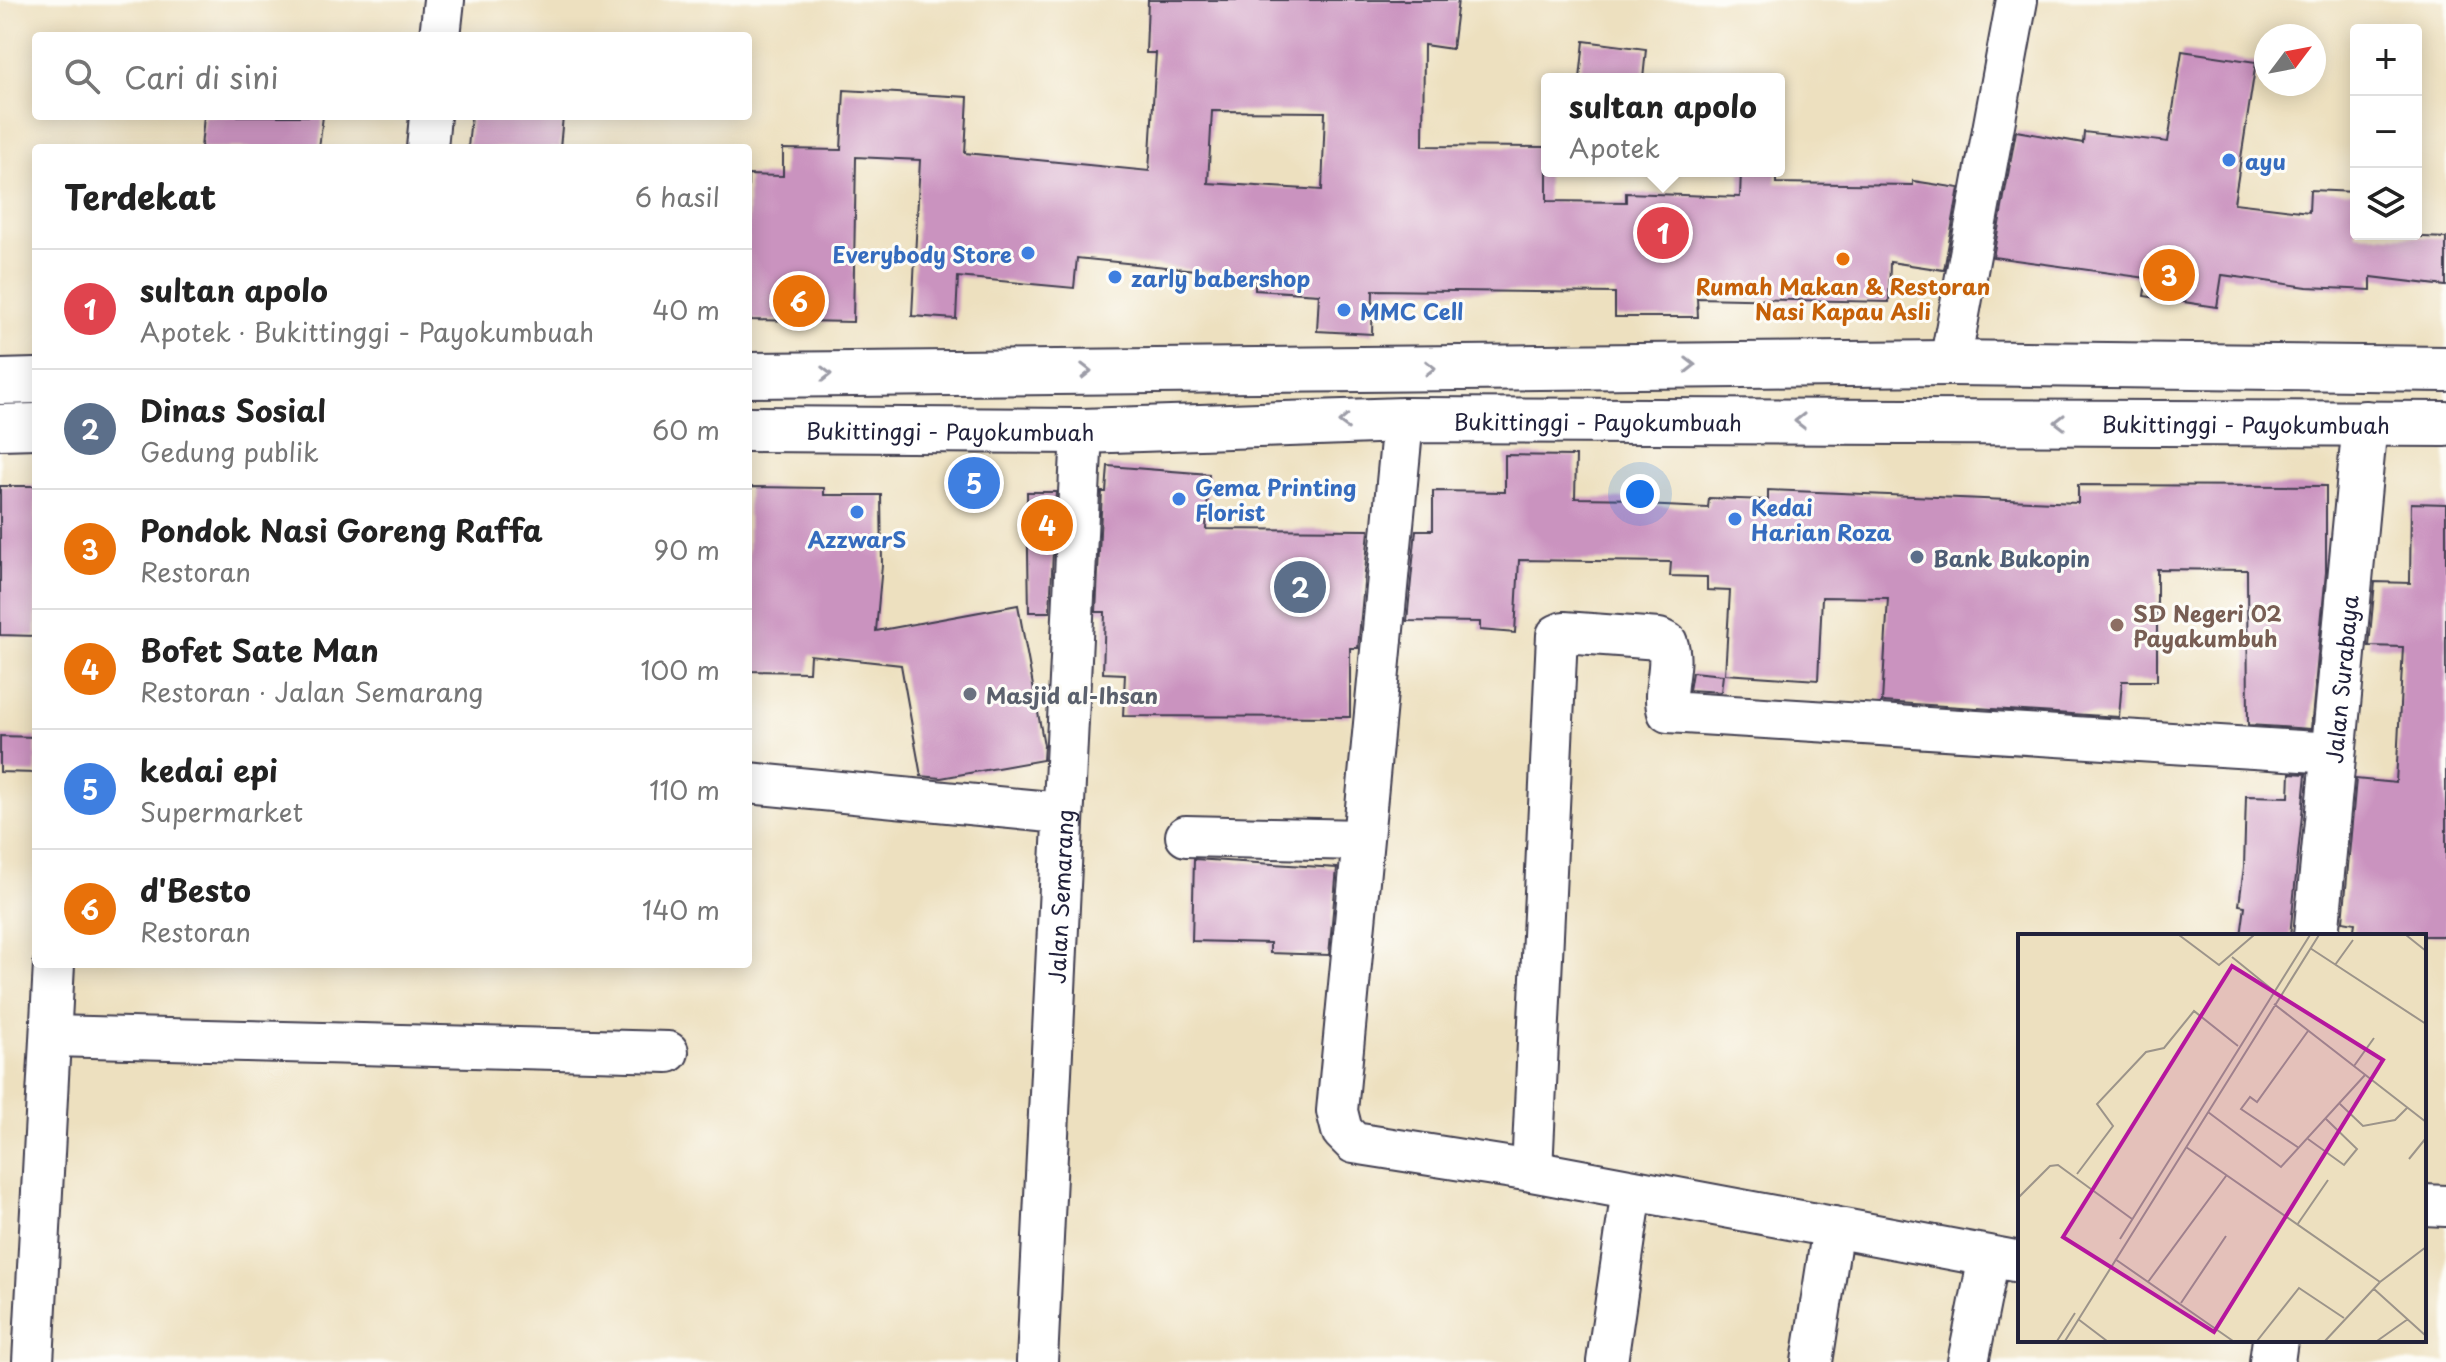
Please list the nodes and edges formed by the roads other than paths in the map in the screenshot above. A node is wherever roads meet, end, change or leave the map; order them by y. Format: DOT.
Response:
graph roads {
  1 [pos="444,0"];
  2 [pos="2017,0"];
  3 [pos="440,32"];
  4 [pos="430,120"];
  5 [pos="427,144"];
  6 [pos="1950,363"];
  7 [pos="2446,369"];
  8 [pos="752,375"];
  9 [pos="32,381"];
  10 [pos="0,382"];
  11 [pos="1403,420"];
  12 [pos="2365,423"];
  13 [pos="2446,424"];
  14 [pos="32,426"];
  15 [pos="0,427"];
  16 [pos="752,429"];
  17 [pos="1082,431"];
  18 [pos="2334,753"];
  19 [pos="752,783"];
  20 [pos="1061,813"];
  21 [pos="1186,836"];
  22 [pos="1362,840"];
  23 [pos="2316,934"];
  24 [pos="54,968"];
  25 [pos="52,1036"];
  26 [pos="668,1052"];
  27 [pos="1532,1171"];
  28 [pos="1632,1190"];
  29 [pos="2426,1205"];
  30 [pos="2446,1206"];
  31 [pos="1833,1227"];
  32 [pos="2005,1259"];
  33 [pos="2275,1342"];
  34 [pos="33,1362"];
  35 [pos="1037,1362"];
  36 [pos="1607,1362"];
  37 [pos="1812,1362"];
  38 [pos="1968,1362"];
  39 [pos="2272,1362"];
  1 -- 3 [label="street"];
  2 -- 6 [label="street"];
  4 -- 5 [label="street"];
  6 -- 7 [label="main road"];
  8 -- 6 [label="main road, one-way"];
  9 -- 10 [label="main road"];
  12 -- 11 [label="main road, Bukittinggi - Payokumbuah, one-way"];
  11 -- 17 [label="main road, Bukittinggi - Payokumbuah, one-way"];
  11 -- 22 [label="street"];
  12 -- 13 [label="main road, Bukittinggi - Payokumbuah"];
  12 -- 18 [label="main road, Jalan Surabaya"];
  14 -- 15 [label="main road"];
  16 -- 17 [label="main road, Bukittinggi - Payokumbuah"];
  17 -- 20 [label="street, Jalan Semarang"];
  18 -- 23 [label="main road, Jalan Surabaya"];
  18 -- 27 [label="street"];
  19 -- 20 [label="street"];
  20 -- 35 [label="street, Jalan Semarang"];
  21 -- 22 [label="street"];
  22 -- 27 [label="street"];
  24 -- 25 [label="street"];
  25 -- 26 [label="street"];
  25 -- 34 [label="street"];
  27 -- 28 [label="street"];
  28 -- 31 [label="street"];
  28 -- 36 [label="street"];
  29 -- 30 [label="street"];
  31 -- 32 [label="street"];
  31 -- 37 [label="street"];
  32 -- 38 [label="street"];
  33 -- 39 [label="main road"];
}
